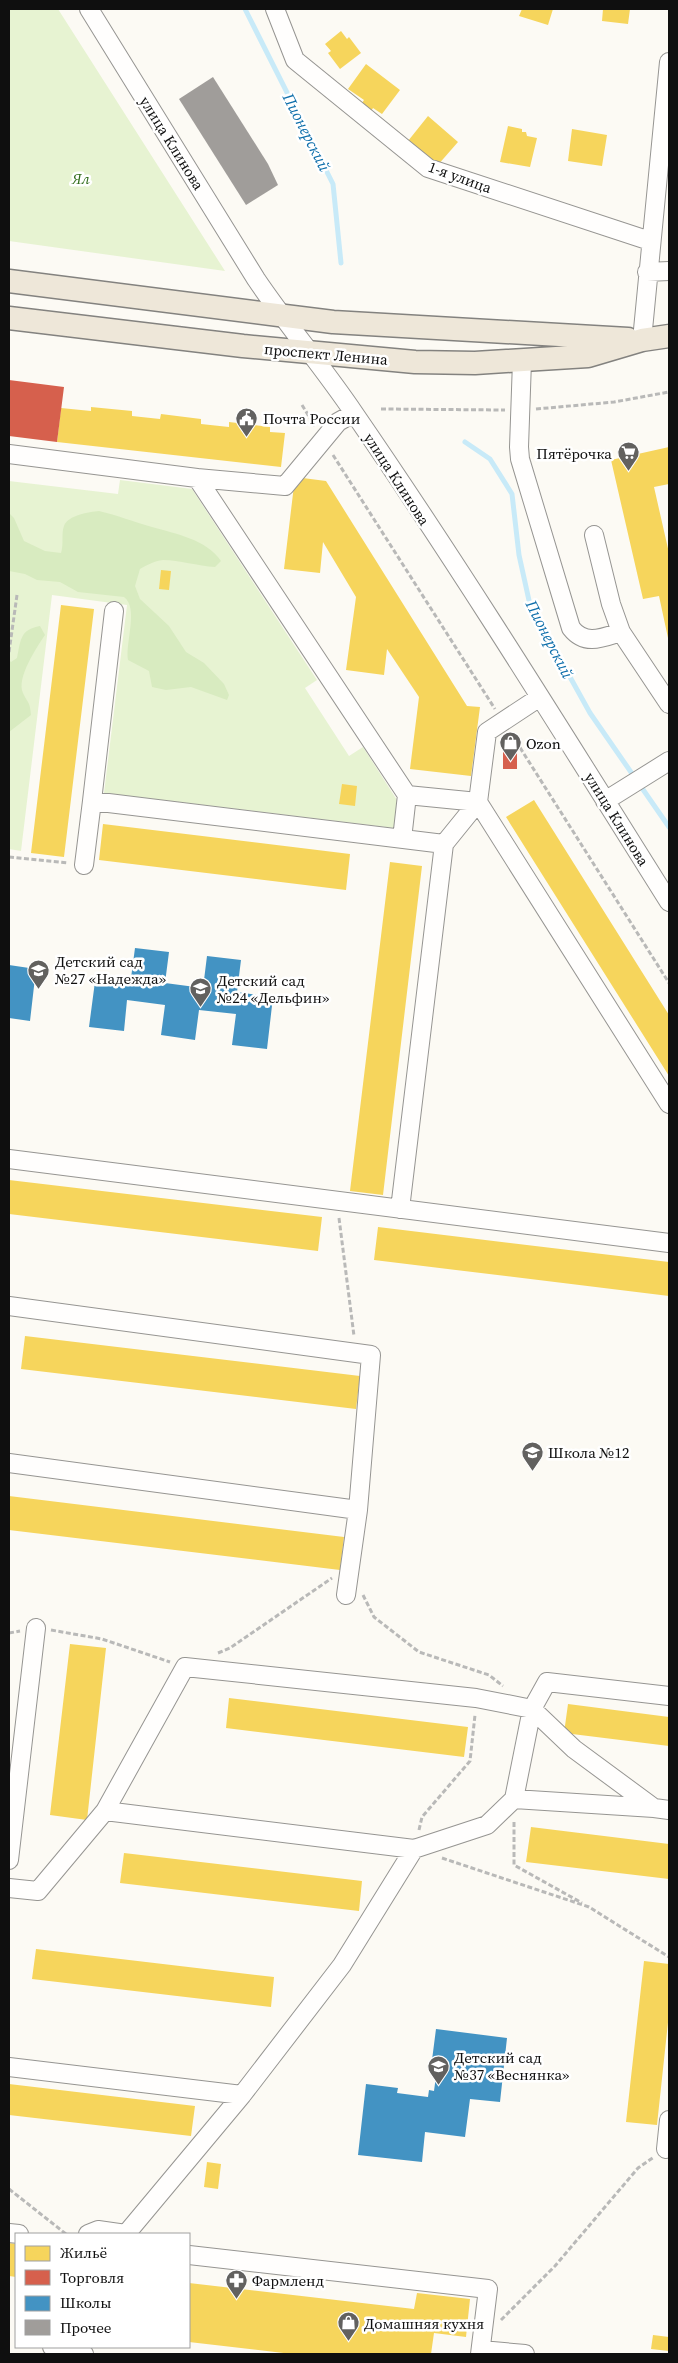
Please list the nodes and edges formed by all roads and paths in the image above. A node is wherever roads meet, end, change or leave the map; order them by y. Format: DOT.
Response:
graph roads {
  1 [pos="89,9"];
  2 [pos="274,9"];
  3 [pos="669,62"];
  4 [pos="650,241"];
  5 [pos="669,271"];
  6 [pos="647,272"];
  7 [pos="9,281"];
  8 [pos="281,316"];
  9 [pos="9,318"];
  10 [pos="669,336"];
  11 [pos="642,340"];
  12 [pos="308,353"];
  13 [pos="522,361"];
  14 [pos="302,406"];
  15 [pos="354,413"];
  16 [pos="324,440"];
  17 [pos="9,454"];
  18 [pos="197,478"];
  19 [pos="594,535"];
  20 [pos="17,595"];
  21 [pos="114,612"];
  22 [pos="621,632"];
  23 [pos="9,652"];
  24 [pos="540,697"];
  25 [pos="669,704"];
  26 [pos="503,721"];
  27 [pos="669,761"];
  28 [pos="407,795"];
  29 [pos="605,800"];
  30 [pos="92,801"];
  31 [pos="478,802"];
  32 [pos="402,839"];
  33 [pos="444,844"];
  34 [pos="9,856"];
  35 [pos="84,865"];
  36 [pos="669,902"];
  37 [pos="669,983"];
  38 [pos="669,1104"];
  39 [pos="9,1159"];
  40 [pos="337,1201"];
  41 [pos="400,1208"];
  42 [pos="669,1242"];
  43 [pos="9,1306"];
  44 [pos="354,1351"];
  45 [pos="9,1463"];
  46 [pos="358,1510"];
  47 [pos="350,1566"];
  48 [pos="346,1595"];
  49 [pos="36,1628"];
  50 [pos="9,1633"];
  51 [pos="212,1656"];
  52 [pos="185,1666"];
  53 [pos="477,1671"];
  54 [pos="669,1696"];
  55 [pos="476,1698"];
  56 [pos="532,1710"];
  57 [pos="514,1798"];
  58 [pos="662,1809"];
  59 [pos="105,1811"];
  60 [pos="414,1849"];
  61 [pos="9,1860"];
  62 [pos="9,1888"];
  63 [pos="589,1907"];
  64 [pos="669,1957"];
  65 [pos="9,2067"];
  66 [pos="242,2095"];
  67 [pos="669,2120"];
  68 [pos="666,2150"];
  69 [pos="9,2189"];
  70 [pos="65,2233"];
  71 [pos="90,2233"];
  72 [pos="120,2233"];
  73 [pos="128,2233"];
  74 [pos="190,2255"];
  75 [pos="57,2348"];
  76 [pos="481,2348"];
  77 [pos="84,2354"];
  78 [pos="525,2354"];
  1 -- 8 [label="street, улица Клинова"];
  2 -- 4 [label="street, 1-я улица"];
  3 -- 4 [label="street"];
  4 -- 6 [label="street"];
  5 -- 6 [label="street"];
  6 -- 11 [label="street"];
  7 -- 8 [label="main road, проспект Ленина"];
  8 -- 11 [label="main road, проспект Ленина"];
  8 -- 12 [label="street, улица Клинова"];
  9 -- 12 [label="main road, проспект Ленина"];
  10 -- 11 [label="main road, проспект Ленина"];
  11 -- 13 [label="main road, проспект Ленина"];
  12 -- 13 [label="main road, проспект Ленина"];
  12 -- 15 [label="street, улица Клинова"];
  13 -- 22 [label="street"];
  14 -- 16 [label="path"];
  15 -- 16 [label="street"];
  15 -- 24 [label="street, улица Клинова"];
  16 -- 18 [label="street"];
  16 -- 26 [label="path"];
  17 -- 18 [label="street"];
  18 -- 28 [label="street"];
  19 -- 22 [label="street"];
  20 -- 23 [label="path"];
  21 -- 30 [label="street"];
  22 -- 25 [label="street"];
  24 -- 26 [label="street"];
  24 -- 29 [label="street, улица Клинова"];
  26 -- 31 [label="street"];
  26 -- 37 [label="path"];
  27 -- 29 [label="street"];
  28 -- 31 [label="street"];
  28 -- 32 [label="street"];
  29 -- 36 [label="street, улица Клинова"];
  30 -- 32 [label="street"];
  30 -- 35 [label="street"];
  31 -- 33 [label="street"];
  31 -- 38 [label="street"];
  32 -- 33 [label="street"];
  33 -- 41 [label="street"];
  34 -- 35 [label="path"];
  39 -- 40 [label="street"];
  40 -- 41 [label="street"];
  40 -- 44 [label="path"];
  41 -- 42 [label="street"];
  43 -- 44 [label="street"];
  44 -- 46 [label="street"];
  45 -- 46 [label="street"];
  46 -- 47 [label="street"];
  47 -- 48 [label="street"];
  47 -- 51 [label="path"];
  47 -- 53 [label="path"];
  49 -- 50 [label="path"];
  49 -- 52 [label="path"];
  49 -- 61 [label="street"];
  52 -- 55 [label="street"];
  52 -- 59 [label="street"];
  53 -- 55 [label="path"];
  53 -- 56 [label="path"];
  54 -- 56 [label="street"];
  55 -- 56 [label="street"];
  55 -- 60 [label="path"];
  56 -- 57 [label="street"];
  56 -- 58 [label="street"];
  57 -- 58 [label="street"];
  57 -- 60 [label="street"];
  57 -- 63 [label="path"];
  59 -- 60 [label="street"];
  59 -- 62 [label="street"];
  60 -- 63 [label="path"];
  60 -- 66 [label="street"];
  63 -- 64 [label="path"];
  65 -- 66 [label="street"];
  66 -- 73 [label="street"];
  67 -- 68 [label="street"];
  68 -- 76 [label="path"];
  69 -- 70 [label="path"];
  71 -- 72 [label="street"];
  74 -- 76 [label="street"];
  75 -- 77 [label="street"];
  76 -- 78 [label="street"];
}
